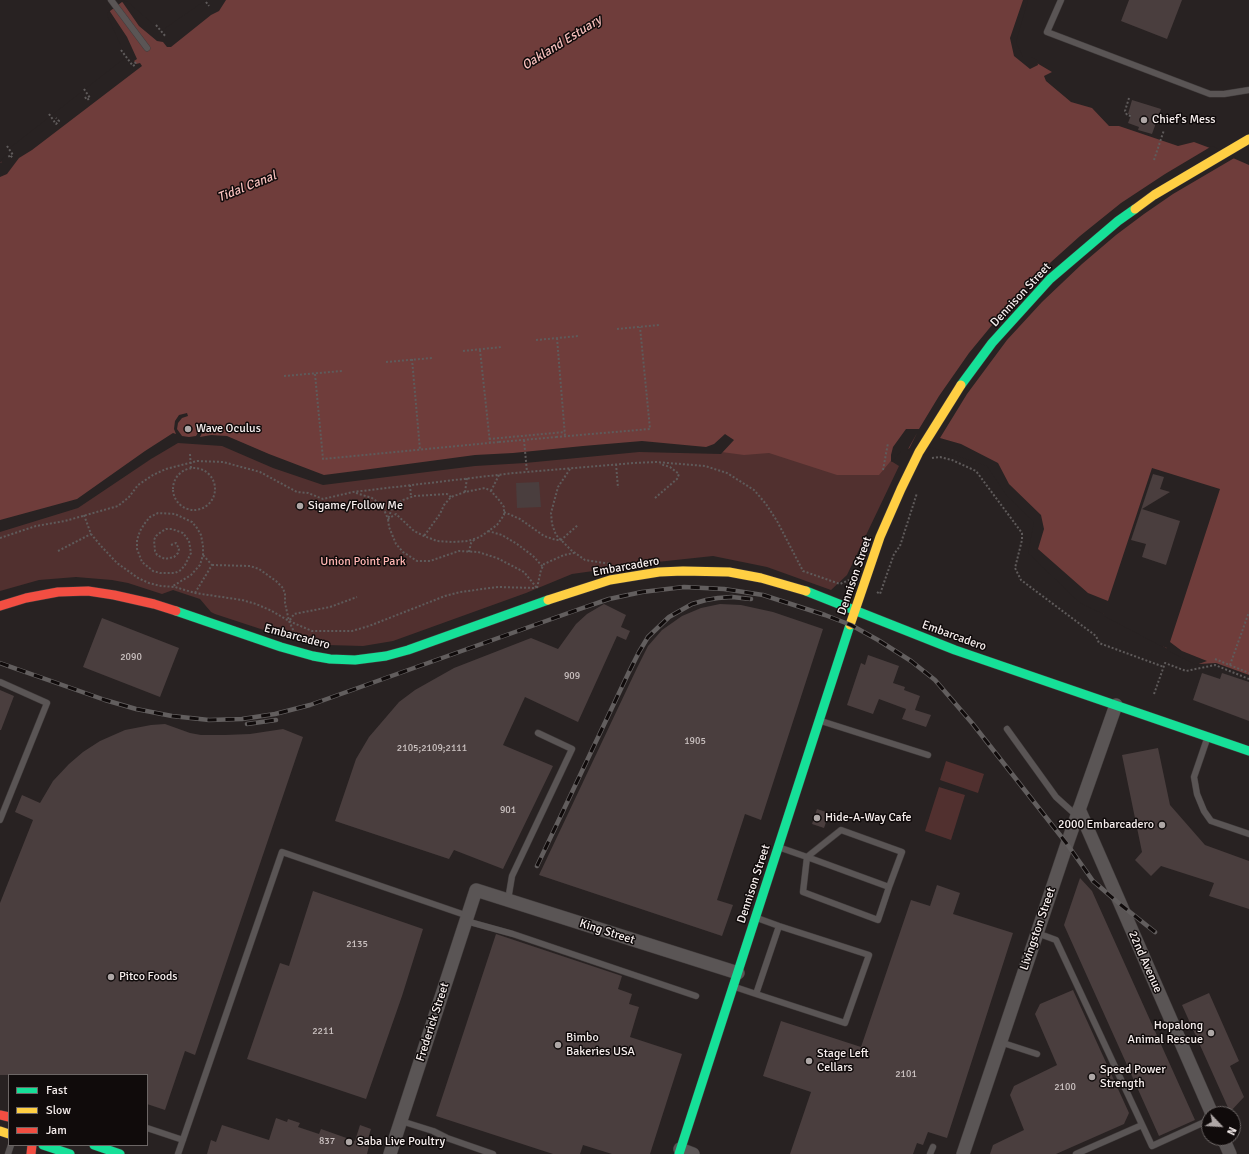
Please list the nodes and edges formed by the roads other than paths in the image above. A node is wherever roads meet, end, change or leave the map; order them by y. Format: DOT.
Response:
graph roads {
  1 [pos="111,0"];
  2 [pos="1061,0"];
  3 [pos="147,48"];
  4 [pos="1249,90"];
  5 [pos="1249,139"];
  6 [pos="0,606"];
  7 [pos="855,610"];
  8 [pos="0,682"];
  9 [pos="1116,705"];
  10 [pos="819,720"];
  11 [pos="1007,729"];
  12 [pos="538,733"];
  13 [pos="1208,737"];
  14 [pos="1249,751"];
  15 [pos="928,756"];
  16 [pos="1078,813"];
  17 [pos="0,820"];
  18 [pos="1249,834"];
  19 [pos="779,847"];
  20 [pos="807,857"];
  21 [pos="889,887"];
  22 [pos="476,890"];
  23 [pos="508,900"];
  24 [pos="756,918"];
  25 [pos="467,919"];
  26 [pos="779,926"];
  27 [pos="1037,933"];
  28 [pos="738,974"];
  29 [pos="734,987"];
  30 [pos="756,994"];
  31 [pos="696,996"];
  32 [pos="1000,1042"];
  33 [pos="1037,1054"];
  34 [pos="1208,1106"];
  35 [pos="401,1121"];
  36 [pos="1201,1124"];
  37 [pos="1142,1125"];
  38 [pos="148,1128"];
  39 [pos="183,1140"];
  40 [pos="46,1146"];
  41 [pos="97,1146"];
  42 [pos="932,1147"];
  43 [pos="679,1152"];
  44 [pos="70,1154"];
  45 [pos="120,1154"];
  46 [pos="178,1154"];
  47 [pos="390,1154"];
  48 [pos="492,1154"];
  49 [pos="693,1154"];
  50 [pos="930,1154"];
  51 [pos="962,1154"];
  52 [pos="1076,1154"];
  1 -- 3 [label="lane"];
  2 -- 4 [label="lane"];
  5 -- 7 [label="main road, Dennison Street"];
  6 -- 7 [label="main road, Embarcadero"];
  7 -- 9 [label="main road, Embarcadero"];
  7 -- 10 [label="main road, Dennison Street"];
  8 -- 17 [label="lane"];
  9 -- 13 [label="main road, Embarcadero"];
  9 -- 16 [label="street, Livingston Street"];
  10 -- 15 [label="lane"];
  10 -- 19 [label="main road, Dennison Street"];
  11 -- 16 [label="lane"];
  12 -- 23 [label="lane"];
  13 -- 14 [label="main road, Embarcadero"];
  13 -- 18 [label="lane"];
  16 -- 27 [label="street, Livingston Street"];
  16 -- 34 [label="street, 22nd Avenue"];
  19 -- 20 [label="lane"];
  19 -- 24 [label="main road, Dennison Street"];
  20 -- 21 [label="lane"];
  20 -- 21 [label="lane"];
  20 -- 21 [label="lane"];
  22 -- 23 [label="street, King Street"];
  22 -- 25 [label="street, Frederick Street"];
  23 -- 28 [label="street, King Street"];
  24 -- 26 [label="lane"];
  24 -- 28 [label="main road, Dennison Street"];
  25 -- 31 [label="lane"];
  25 -- 35 [label="street, Frederick Street"];
  25 -- 39 [label="lane"];
  26 -- 30 [label="lane"];
  26 -- 30 [label="lane"];
  27 -- 32 [label="street, Livingston Street"];
  27 -- 37 [label="lane"];
  28 -- 29 [label="main road, Dennison Street"];
  29 -- 30 [label="lane"];
  29 -- 43 [label="main road, Dennison Street"];
  32 -- 33 [label="lane"];
  32 -- 51 [label="street, Livingston Street"];
  35 -- 47 [label="street, Frederick Street"];
  35 -- 48 [label="lane"];
  36 -- 37 [label="lane"];
  37 -- 52 [label="lane"];
  38 -- 39 [label="lane"];
  39 -- 46 [label="lane"];
  40 -- 44 [label="main road"];
  41 -- 45 [label="main road"];
  42 -- 50 [label="lane"];
  43 -- 49 [label="street"];
}
